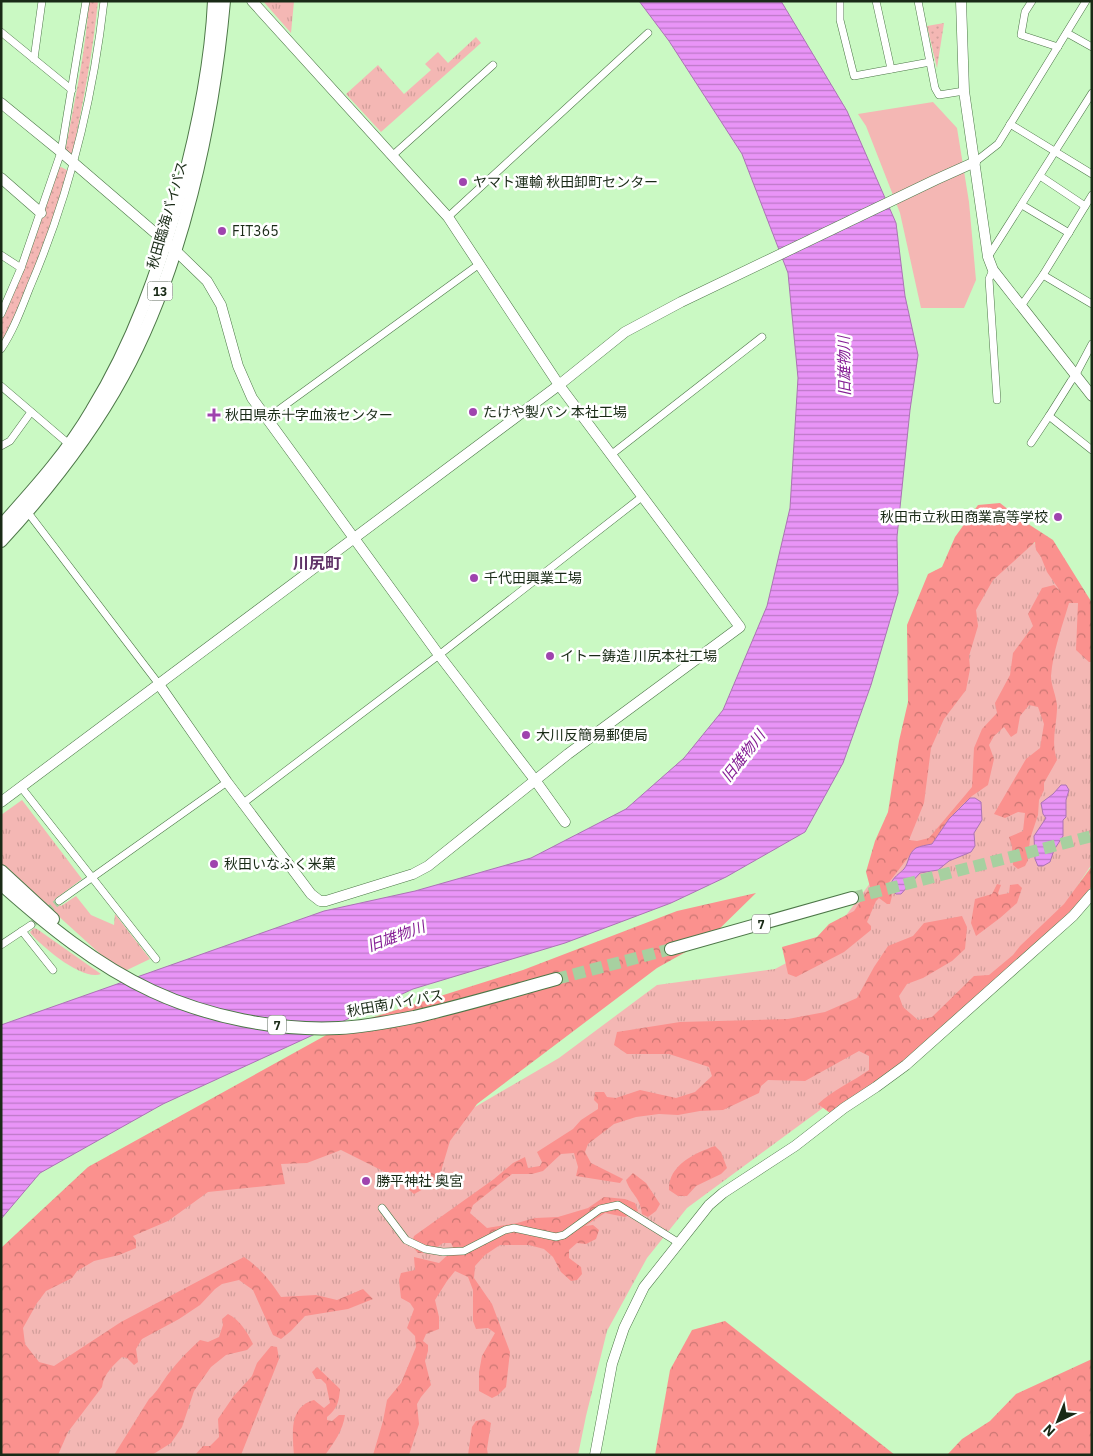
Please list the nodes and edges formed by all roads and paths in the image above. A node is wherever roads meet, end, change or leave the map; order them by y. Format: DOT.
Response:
graph roads {
  1 [pos="42,1"];
  2 [pos="86,1"];
  3 [pos="104,1"];
  4 [pos="214,1"];
  5 [pos="224,1"];
  6 [pos="252,1"];
  7 [pos="840,1"];
  8 [pos="876,1"];
  9 [pos="918,1"];
  10 [pos="962,1"];
  11 [pos="1032,1"];
  12 [pos="1086,1"];
  13 [pos="2,33"];
  14 [pos="648,33"];
  15 [pos="1067,33"];
  16 [pos="1058,47"];
  17 [pos="1092,47"];
  18 [pos="34,59"];
  19 [pos="930,62"];
  20 [pos="493,65"];
  21 [pos="891,69"];
  22 [pos="72,90"];
  23 [pos="964,91"];
  24 [pos="1092,93"];
  25 [pos="1,102"];
  26 [pos="1010,124"];
  27 [pos="61,152"];
  28 [pos="1055,152"];
  29 [pos="392,156"];
  30 [pos="975,162"];
  31 [pos="74,164"];
  32 [pos="1092,174"];
  33 [pos="1040,176"];
  34 [pos="1,178"];
  35 [pos="1092,195"];
  36 [pos="1022,205"];
  37 [pos="1085,206"];
  38 [pos="41,213"];
  39 [pos="448,217"];
  40 [pos="1069,233"];
  41 [pos="171,246"];
  42 [pos="1,255"];
  43 [pos="988,257"];
  44 [pos="478,265"];
  45 [pos="21,268"];
  46 [pos="992,270"];
  47 [pos="1043,275"];
  48 [pos="1092,304"];
  49 [pos="1021,306"];
  50 [pos="1,314"];
  51 [pos="762,337"];
  52 [pos="1092,344"];
  53 [pos="1,349"];
  54 [pos="1075,376"];
  55 [pos="559,385"];
  56 [pos="1,386"];
  57 [pos="1092,396"];
  58 [pos="997,400"];
  59 [pos="31,412"];
  60 [pos="1048,416"];
  61 [pos="266,420"];
  62 [pos="1031,443"];
  63 [pos="70,444"];
  64 [pos="1,446"];
  65 [pos="1092,450"];
  66 [pos="612,454"];
  67 [pos="642,496"];
  68 [pos="25,508"];
  69 [pos="1,526"];
  70 [pos="353,538"];
  71 [pos="1,541"];
  72 [pos="439,655"];
  73 [pos="158,683"];
  74 [pos="534,780"];
  75 [pos="226,782"];
  76 [pos="21,787"];
  77 [pos="1,802"];
  78 [pos="242,804"];
  79 [pos="565,822"];
  80 [pos="1,871"];
  81 [pos="91,879"];
  82 [pos="1,884"];
  83 [pos="1092,894"];
  84 [pos="852,898"];
  85 [pos="60,901"];
  86 [pos="31,924"];
  87 [pos="22,930"];
  88 [pos="1,945"];
  89 [pos="671,949"];
  90 [pos="156,959"];
  91 [pos="99,961"];
  92 [pos="53,970"];
  93 [pos="556,979"];
  94 [pos="382,1208"];
  95 [pos="679,1243"];
  96 [pos="595,1455"];
  1 -- 18 [label="street"];
  2 -- 22 [label="street"];
  3 -- 31 [label="street"];
  4 -- 41 [label="highway, 秋田臨海バイパス / 13"];
  5 -- 41 [label="highway, 秋田臨海バイパス / 13"];
  6 -- 29 [label="street"];
  7 -- 21 [label="street"];
  8 -- 21 [label="street"];
  9 -- 19 [label="street"];
  10 -- 23 [label="street"];
  11 -- 16 [label="street"];
  12 -- 15 [label="street"];
  13 -- 18 [label="street"];
  14 -- 39 [label="street"];
  15 -- 16 [label="street"];
  15 -- 17 [label="street"];
  16 -- 26 [label="street"];
  18 -- 22 [label="street"];
  19 -- 21 [label="street"];
  19 -- 23 [label="street"];
  20 -- 29 [label="street"];
  22 -- 27 [label="street"];
  23 -- 30 [label="street"];
  24 -- 28 [label="street"];
  25 -- 27 [label="street"];
  26 -- 28 [label="street"];
  26 -- 30 [label="street"];
  27 -- 31 [label="street"];
  27 -- 38 [label="street"];
  28 -- 32 [label="street"];
  28 -- 33 [label="street"];
  29 -- 39 [label="street"];
  30 -- 43 [label="street"];
  30 -- 55 [label="street"];
  31 -- 41 [label="street"];
  31 -- 53 [label="street"];
  33 -- 36 [label="street"];
  33 -- 37 [label="street"];
  34 -- 38 [label="street"];
  35 -- 37 [label="street"];
  36 -- 40 [label="street"];
  36 -- 43 [label="street"];
  37 -- 40 [label="street"];
  38 -- 45 [label="street"];
  39 -- 44 [label="street"];
  40 -- 47 [label="street"];
  41 -- 61 [label="street"];
  41 -- 63 [label="highway, 秋田臨海バイパス / 13"];
  41 -- 68 [label="highway, 秋田臨海バイパス / 13"];
  42 -- 45 [label="street"];
  43 -- 46 [label="street"];
  44 -- 55 [label="street"];
  44 -- 61 [label="street"];
  45 -- 50 [label="street"];
  46 -- 49 [label="street"];
  46 -- 58 [label="street"];
  47 -- 48 [label="street"];
  47 -- 49 [label="street"];
  49 -- 54 [label="street"];
  51 -- 66 [label="street"];
  52 -- 54 [label="street"];
  54 -- 57 [label="street"];
  54 -- 60 [label="street"];
  55 -- 66 [label="street"];
  55 -- 70 [label="street"];
  56 -- 59 [label="street"];
  59 -- 63 [label="street"];
  59 -- 64 [label="street"];
  60 -- 62 [label="street"];
  60 -- 65 [label="street"];
  61 -- 70 [label="street"];
  63 -- 68 [label="highway, 秋田臨海バイパス / 13"];
  66 -- 67 [label="street"];
  67 -- 72 [label="street"];
  67 -- 74 [label="street"];
  68 -- 69 [label="highway, 秋田臨海バイパス / 13"];
  68 -- 71 [label="highway, 秋田臨海バイパス / 13"];
  68 -- 73 [label="street"];
  70 -- 72 [label="street"];
  70 -- 73 [label="street"];
  72 -- 74 [label="street"];
  72 -- 78 [label="street"];
  73 -- 75 [label="street"];
  73 -- 76 [label="street"];
  74 -- 78 [label="street"];
  74 -- 79 [label="street"];
  75 -- 78 [label="street"];
  75 -- 81 [label="street"];
  76 -- 77 [label="street"];
  76 -- 81 [label="street"];
  80 -- 91 [label="highway, 秋田南バイパス / 7"];
  81 -- 85 [label="street"];
  81 -- 90 [label="street"];
  82 -- 91 [label="highway, 秋田南バイパス / 7"];
  83 -- 95 [label="street"];
  84 -- 89 [label="highway, 7"];
  86 -- 87 [label="street"];
  87 -- 88 [label="street"];
  87 -- 92 [label="street"];
  91 -- 93 [label="highway, 秋田南バイパス / 7"];
  94 -- 95 [label="street"];
  95 -- 96 [label="street"];
}
